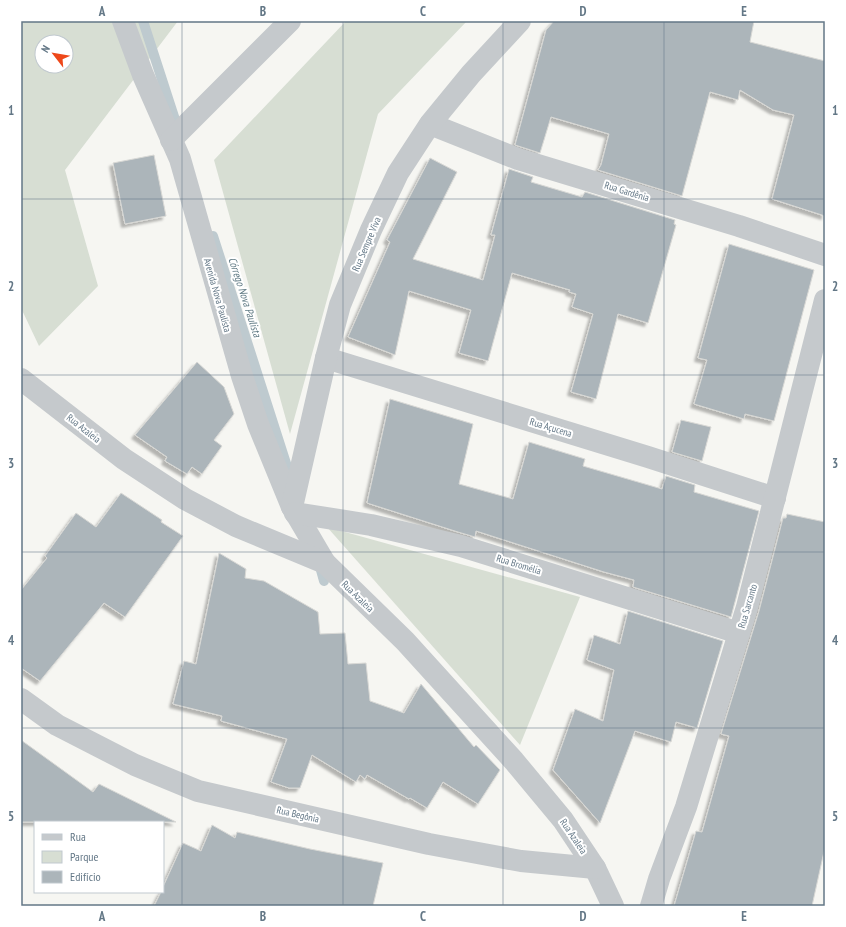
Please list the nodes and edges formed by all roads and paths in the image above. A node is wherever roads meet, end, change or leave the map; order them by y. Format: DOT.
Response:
graph roads {
  1 [pos="123,21"];
  2 [pos="290,21"];
  3 [pos="520,21"];
  4 [pos="430,124"];
  5 [pos="172,140"];
  6 [pos="825,255"];
  7 [pos="825,300"];
  8 [pos="326,358"];
  9 [pos="21,379"];
  10 [pos="775,498"];
  11 [pos="293,510"];
  12 [pos="325,563"];
  13 [pos="739,633"];
  14 [pos="21,699"];
  15 [pos="595,868"];
  16 [pos="613,906"];
  17 [pos="651,906"];
  1 -- 5 [label="street, Avenida Nova Paulista"];
  2 -- 5 [label="street"];
  3 -- 4 [label="street, Rua Sempre Viva"];
  4 -- 6 [label="street, Rua Gardênia"];
  4 -- 8 [label="street, Rua Sempre Viva"];
  5 -- 11 [label="street, Avenida Nova Paulista"];
  7 -- 10 [label="street, Rua Sarcanto"];
  8 -- 10 [label="street, Rua Açucena"];
  8 -- 11 [label="street, Rua Sempre Viva"];
  9 -- 12 [label="street, Rua Azaleia"];
  10 -- 13 [label="street, Rua Sarcanto"];
  11 -- 12 [label="street, Avenida Nova Paulista"];
  11 -- 13 [label="street, Rua Bromélia"];
  12 -- 15 [label="street, Rua Azaleia"];
  13 -- 17 [label="street, Rua Sarcanto"];
  14 -- 15 [label="street, Rua Begônia"];
  15 -- 16 [label="street, Rua Azaleia"];
}
